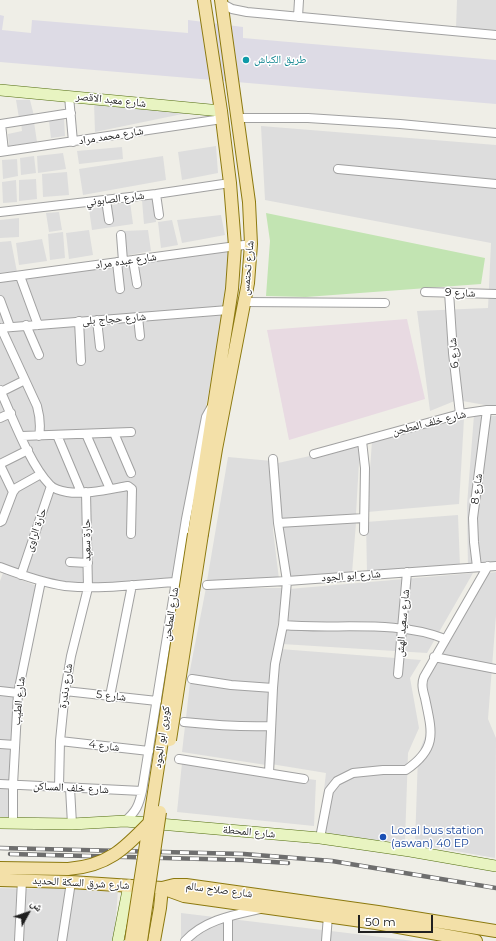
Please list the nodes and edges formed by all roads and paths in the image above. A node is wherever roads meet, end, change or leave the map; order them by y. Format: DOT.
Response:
graph roads {
  1 [pos="299,0"];
  2 [pos="205,4"];
  3 [pos="221,4"];
  4 [pos="298,17"];
  5 [pos="496,35"];
  6 [pos="0,90"];
  7 [pos="69,96"];
  8 [pos="71,114"];
  9 [pos="222,115"];
  10 [pos="237,118"];
  11 [pos="496,134"];
  12 [pos="73,142"];
  13 [pos="2,152"];
  14 [pos="338,169"];
  15 [pos="230,183"];
  16 [pos="496,184"];
  17 [pos="156,194"];
  18 [pos="106,200"];
  19 [pos="0,212"];
  20 [pos="159,215"];
  21 [pos="109,220"];
  22 [pos="121,235"];
  23 [pos="251,244"];
  24 [pos="235,246"];
  25 [pos="133,260"];
  26 [pos="120,262"];
  27 [pos="20,276"];
  28 [pos="0,278"];
  29 [pos="137,284"];
  30 [pos="120,289"];
  31 [pos="425,292"];
  32 [pos="449,292"];
  33 [pos="496,294"];
  34 [pos="0,300"];
  35 [pos="245,302"];
  36 [pos="385,303"];
  37 [pos="228,310"];
  38 [pos="138,317"];
  39 [pos="97,320"];
  40 [pos="79,321"];
  41 [pos="38,325"];
  42 [pos="26,326"];
  43 [pos="10,327"];
  44 [pos="1,328"];
  45 [pos="140,336"];
  46 [pos="100,347"];
  47 [pos="39,355"];
  48 [pos="81,361"];
  49 [pos="25,380"];
  50 [pos="1,391"];
  51 [pos="214,403"];
  52 [pos="487,410"];
  53 [pos="496,410"];
  54 [pos="11,413"];
  55 [pos="460,414"];
  56 [pos="0,418"];
  57 [pos="131,432"];
  58 [pos="114,433"];
  59 [pos="86,434"];
  60 [pos="57,435"];
  61 [pos="22,436"];
  62 [pos="39,436"];
  63 [pos="362,441"];
  64 [pos="28,450"];
  65 [pos="314,454"];
  66 [pos="274,459"];
  67 [pos="0,465"];
  68 [pos="131,473"];
  69 [pos="41,474"];
  70 [pos="51,486"];
  71 [pos="110,489"];
  72 [pos="13,492"];
  73 [pos="84,492"];
  74 [pos="364,518"];
  75 [pos="0,522"];
  76 [pos="278,522"];
  77 [pos="364,531"];
  78 [pos="131,534"];
  79 [pos="198,534"];
  80 [pos="70,562"];
  81 [pos="88,563"];
  82 [pos="492,566"];
  83 [pos="477,567"];
  84 [pos="0,568"];
  85 [pos="407,572"];
  86 [pos="21,575"];
  87 [pos="41,581"];
  88 [pos="287,581"];
  89 [pos="176,582"];
  90 [pos="132,585"];
  91 [pos="207,585"];
  92 [pos="88,588"];
  93 [pos="283,626"];
  94 [pos="402,629"];
  95 [pos="445,639"];
  96 [pos="434,657"];
  97 [pos="496,669"];
  98 [pos="398,674"];
  99 [pos="192,679"];
  100 [pos="272,688"];
  101 [pos="0,691"];
  102 [pos="65,691"];
  103 [pos="18,693"];
  104 [pos="110,696"];
  105 [pos="157,701"];
  106 [pos="184,722"];
  107 [pos="271,726"];
  108 [pos="60,741"];
  109 [pos="0,744"];
  110 [pos="15,745"];
  111 [pos="149,751"];
  112 [pos="179,759"];
  113 [pos="269,773"];
  114 [pos="304,779"];
  115 [pos="0,784"];
  116 [pos="13,785"];
  117 [pos="59,787"];
  118 [pos="70,788"];
  119 [pos="142,791"];
  120 [pos="124,821"];
  121 [pos="151,822"];
  122 [pos="0,823"];
  123 [pos="13,823"];
  124 [pos="72,824"];
  125 [pos="320,838"];
  126 [pos="496,866"];
  127 [pos="0,868"];
  128 [pos="0,880"];
  129 [pos="22,880"];
  130 [pos="71,882"];
  131 [pos="129,885"];
  132 [pos="162,888"];
  133 [pos="267,908"];
  134 [pos="328,916"];
  135 [pos="228,917"];
  136 [pos="496,931"];
  137 [pos="19,941"];
  138 [pos="62,941"];
  139 [pos="118,941"];
  140 [pos="131,941"];
  141 [pos="140,941"];
  142 [pos="154,941"];
  143 [pos="185,941"];
  144 [pos="228,941"];
  145 [pos="326,941"];
  146 [pos="476,941"];
  1 -- 4 [label="street"];
  2 -- 9 [label="main road, شارع تحتمس"];
  3 -- 4 [label="street"];
  3 -- 10 [label="main road, شارع تحتمس"];
  4 -- 5 [label="street"];
  6 -- 7 [label="main road, شارع معبد الاقصر"];
  7 -- 8 [label="street"];
  7 -- 9 [label="main road, شارع معبد الاقصر"];
  8 -- 12 [label="street"];
  8 -- 13 [label="street"];
  9 -- 12 [label="street, شارع محمد مراد"];
  9 -- 15 [label="main road, شارع تحتمس"];
  10 -- 11 [label="street"];
  10 -- 23 [label="main road, شارع تحتمس"];
  12 -- 13 [label="street, شارع محمد مراد"];
  14 -- 16 [label="street"];
  15 -- 17 [label="street, شارع الصابوني"];
  15 -- 24 [label="main road, شارع تحتمس"];
  17 -- 18 [label="street, شارع الصابوني"];
  17 -- 20 [label="street"];
  18 -- 19 [label="street, شارع الصابوني"];
  18 -- 21 [label="street"];
  22 -- 26 [label="street"];
  23 -- 24 [label="street, شارع عبده مراد"];
  23 -- 35 [label="main road, شارع تحتمس"];
  24 -- 25 [label="street, شارع عبده مراد"];
  24 -- 37 [label="main road, شارع تحتمس"];
  25 -- 26 [label="street, شارع عبده مراد"];
  25 -- 29 [label="street"];
  26 -- 27 [label="street, شارع عبده مراد"];
  26 -- 30 [label="street"];
  27 -- 28 [label="street, شارع عبده مراد"];
  27 -- 41 [label="street"];
  31 -- 32 [label="street, شارع 9"];
  32 -- 33 [label="street, شارع 9"];
  32 -- 55 [label="street, شارع 6"];
  34 -- 43 [label="street"];
  35 -- 36 [label="street"];
  35 -- 79 [label="main road, شارع تحتمس"];
  37 -- 38 [label="street, شارع حجاج بلى"];
  37 -- 51 [label="main road, شارع تحتمس"];
  38 -- 39 [label="street, شارع حجاج بلى"];
  38 -- 45 [label="street"];
  39 -- 40 [label="street, شارع حجاج بلى"];
  39 -- 46 [label="street"];
  40 -- 41 [label="street, شارع حجاج بلى"];
  40 -- 48 [label="street"];
  41 -- 42 [label="street, شارع حجاج بلى"];
  42 -- 43 [label="street, شارع حجاج بلى"];
  42 -- 47 [label="street"];
  43 -- 44 [label="street, شارع حجاج بلى"];
  44 -- 49 [label="street"];
  49 -- 50 [label="street"];
  49 -- 62 [label="street"];
  50 -- 54 [label="street"];
  51 -- 79 [label="main road, شارع تحتمس"];
  51 -- 89 [label="street, شارع المطحن"];
  52 -- 53 [label="street, شارع خلف المطحن"];
  52 -- 55 [label="street, شارع خلف المطحن"];
  52 -- 83 [label="street, شارع 8"];
  54 -- 56 [label="street"];
  54 -- 61 [label="street"];
  55 -- 63 [label="street, شارع خلف المطحن"];
  57 -- 58 [label="street"];
  58 -- 59 [label="street"];
  58 -- 68 [label="street"];
  59 -- 60 [label="street"];
  59 -- 71 [label="street"];
  60 -- 62 [label="street"];
  60 -- 73 [label="street"];
  61 -- 62 [label="street"];
  61 -- 64 [label="street"];
  63 -- 65 [label="street, شارع خلف المطحن"];
  63 -- 74 [label="street"];
  64 -- 67 [label="street"];
  64 -- 69 [label="street"];
  66 -- 76 [label="street"];
  67 -- 72 [label="street"];
  69 -- 70 [label="street"];
  69 -- 72 [label="street"];
  70 -- 73 [label="street"];
  70 -- 86 [label="street, حارة الراوى"];
  71 -- 73 [label="street"];
  71 -- 78 [label="street"];
  72 -- 75 [label="street"];
  73 -- 81 [label="street, حارة سعيد"];
  74 -- 76 [label="street"];
  74 -- 77 [label="street"];
  76 -- 88 [label="street"];
  79 -- 121 [label="main road, كوبرى ابو الجود, bridge"];
  79 -- 141 [label="main road, كوبرى ابو الجود, bridge"];
  80 -- 81 [label="street"];
  81 -- 92 [label="street, حارة سعيد"];
  82 -- 83 [label="street, شارع ابو الجود"];
  82 -- 95 [label="street"];
  83 -- 85 [label="street, شارع ابو الجود"];
  84 -- 86 [label="street"];
  85 -- 88 [label="street, شارع ابو الجود"];
  85 -- 94 [label="street, شارع سعيد الهش"];
  86 -- 87 [label="street"];
  87 -- 92 [label="street"];
  87 -- 103 [label="street, شارع الطيب"];
  88 -- 91 [label="street, شارع ابو الجود"];
  88 -- 93 [label="street"];
  89 -- 90 [label="street"];
  89 -- 105 [label="street, شارع المطحن"];
  90 -- 92 [label="street"];
  90 -- 104 [label="street"];
  92 -- 102 [label="street, شارع دندرة"];
  93 -- 94 [label="street"];
  93 -- 100 [label="street"];
  94 -- 95 [label="street"];
  94 -- 98 [label="street, شارع سعيد الهش"];
  95 -- 96 [label="street"];
  96 -- 97 [label="street"];
  96 -- 125 [label="street"];
  99 -- 100 [label="street"];
  100 -- 107 [label="street"];
  101 -- 103 [label="street"];
  102 -- 104 [label="street, شارع 5"];
  102 -- 108 [label="street, شارع دندرة"];
  103 -- 110 [label="street, شارع الطيب"];
  104 -- 105 [label="street, شارع 5"];
  105 -- 111 [label="street, شارع المطحن"];
  106 -- 107 [label="street"];
  107 -- 113 [label="street"];
  108 -- 111 [label="street, شارع 4"];
  108 -- 117 [label="street, شارع دندرة"];
  109 -- 110 [label="street"];
  110 -- 116 [label="street, شارع الطيب"];
  111 -- 119 [label="street, شارع المطحن"];
  112 -- 113 [label="street"];
  113 -- 114 [label="street"];
  115 -- 116 [label="street, شارع خلف المساكن"];
  116 -- 117 [label="street, شارع خلف المساكن"];
  116 -- 123 [label="street, شارع الطيب"];
  117 -- 118 [label="street, شارع خلف المساكن"];
  118 -- 119 [label="street, شارع خلف المساكن"];
  118 -- 124 [label="street"];
  119 -- 120 [label="street, شارع المطحن"];
  120 -- 124 [label="main road, شارع المحطة"];
  120 -- 125 [label="main road, شارع المحطة"];
  121 -- 127 [label="main road, bridge"];
  121 -- 140 [label="main road, كوبرى ابو الجود, bridge"];
  122 -- 123 [label="main road, شارع المحطة"];
  123 -- 124 [label="main road, شارع المحطة"];
  125 -- 126 [label="main road, شارع المحطة"];
  128 -- 129 [label="main road, شارع شرق السكة الحديد"];
  129 -- 130 [label="main road, شارع شرق السكة الحديد"];
  129 -- 137 [label="street"];
  130 -- 131 [label="main road, شارع شرق السكة الحديد"];
  130 -- 138 [label="street"];
  131 -- 132 [label="main road, شارع شرق السكة الحديد"];
  131 -- 139 [label="main road"];
  132 -- 133 [label="main road, شارع صلاح سالم"];
  132 -- 136 [label="main road, شارع صلاح سالم"];
  132 -- 142 [label="main road"];
  133 -- 134 [label="main road, شارع صلاح سالم"];
  133 -- 135 [label="street"];
  134 -- 145 [label="street"];
  134 -- 146 [label="main road, شارع صلاح سالم"];
  135 -- 143 [label="street"];
  135 -- 144 [label="street"];
}
